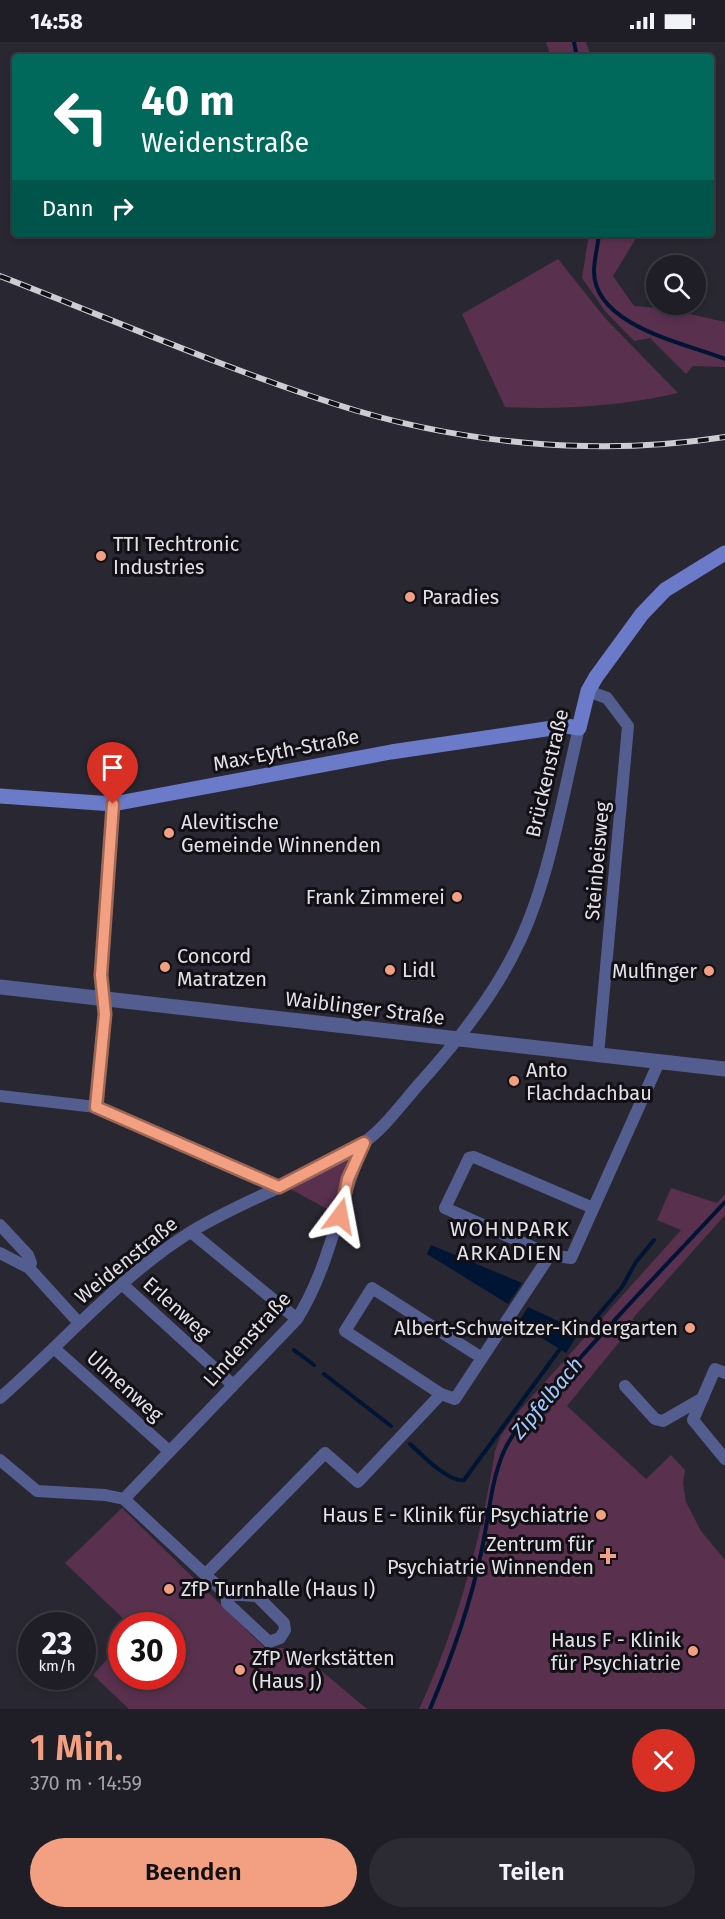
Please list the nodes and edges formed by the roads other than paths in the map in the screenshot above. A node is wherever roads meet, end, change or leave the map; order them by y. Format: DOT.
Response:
graph roads {
  1 [pos="725,553"];
  2 [pos="588,691"];
  3 [pos="579,728"];
  4 [pos="0,796"];
  5 [pos="113,804"];
  6 [pos="0,987"];
  7 [pos="104,998"];
  8 [pos="457,1040"];
  9 [pos="598,1055"];
  10 [pos="659,1062"];
  11 [pos="725,1069"];
  12 [pos="0,1096"];
  13 [pos="96,1107"];
  14 [pos="364,1143"];
  15 [pos="279,1187"];
  16 [pos="593,1208"];
  17 [pos="0,1225"];
  18 [pos="191,1232"];
  19 [pos="0,1253"];
  20 [pos="550,1255"];
  21 [pos="29,1268"];
  22 [pos="122,1284"];
  23 [pos="297,1318"];
  24 [pos="78,1323"];
  25 [pos="55,1349"];
  26 [pos="482,1358"];
  27 [pos="725,1373"];
  28 [pos="233,1385"];
  29 [pos="625,1386"];
  30 [pos="441,1394"];
  31 [pos="0,1398"];
  32 [pos="703,1398"];
  33 [pos="169,1451"];
  34 [pos="725,1459"];
  35 [pos="0,1460"];
  36 [pos="124,1499"];
  37 [pos="205,1575"];
  38 [pos="226,1594"];
  1 -- 2 [label="main road, Brückenstraße"];
  2 -- 3 [label="main road, Brückenstraße"];
  2 -- 9 [label="street, Steinbeisweg"];
  3 -- 5 [label="main road, Max-Eyth-Straße"];
  3 -- 8 [label="street, Brückenstraße"];
  4 -- 5 [label="main road, Max-Eyth-Straße"];
  5 -- 7 [label="street"];
  6 -- 7 [label="street, Waiblinger Straße"];
  7 -- 8 [label="street, Waiblinger Straße"];
  7 -- 13 [label="street"];
  8 -- 9 [label="street, Waiblinger Straße"];
  8 -- 14 [label="street, Weidenstraße"];
  9 -- 10 [label="street, Waiblinger Straße"];
  10 -- 11 [label="street, Waiblinger Straße"];
  10 -- 16 [label="street"];
  12 -- 13 [label="street"];
  13 -- 15 [label="street"];
  14 -- 15 [label="street, Weidenstraße"];
  14 -- 23 [label="street, Lindenstraße"];
  15 -- 18 [label="street, Weidenstraße"];
  16 -- 20 [label="street"];
  16 -- 20 [label="street"];
  17 -- 21 [label="street"];
  18 -- 22 [label="street, Weidenstraße"];
  18 -- 23 [label="street"];
  19 -- 21 [label="street"];
  20 -- 26 [label="street"];
  21 -- 24 [label="street"];
  22 -- 24 [label="street, Weidenstraße"];
  22 -- 28 [label="street, Erlenweg"];
  23 -- 28 [label="street, Lindenstraße"];
  24 -- 25 [label="street, Weidenstraße"];
  25 -- 31 [label="street, Weidenstraße"];
  25 -- 33 [label="street, Ulmenweg"];
  26 -- 30 [label="street"];
  26 -- 30 [label="street"];
  27 -- 32 [label="street"];
  28 -- 33 [label="street, Lindenstraße"];
  29 -- 32 [label="street"];
  30 -- 37 [label="street"];
  32 -- 34 [label="street"];
  33 -- 36 [label="street, Lindenstraße"];
  35 -- 36 [label="street"];
  36 -- 37 [label="street"];
  37 -- 38 [label="street"];
  38 -- 38 [label="street"];
}
